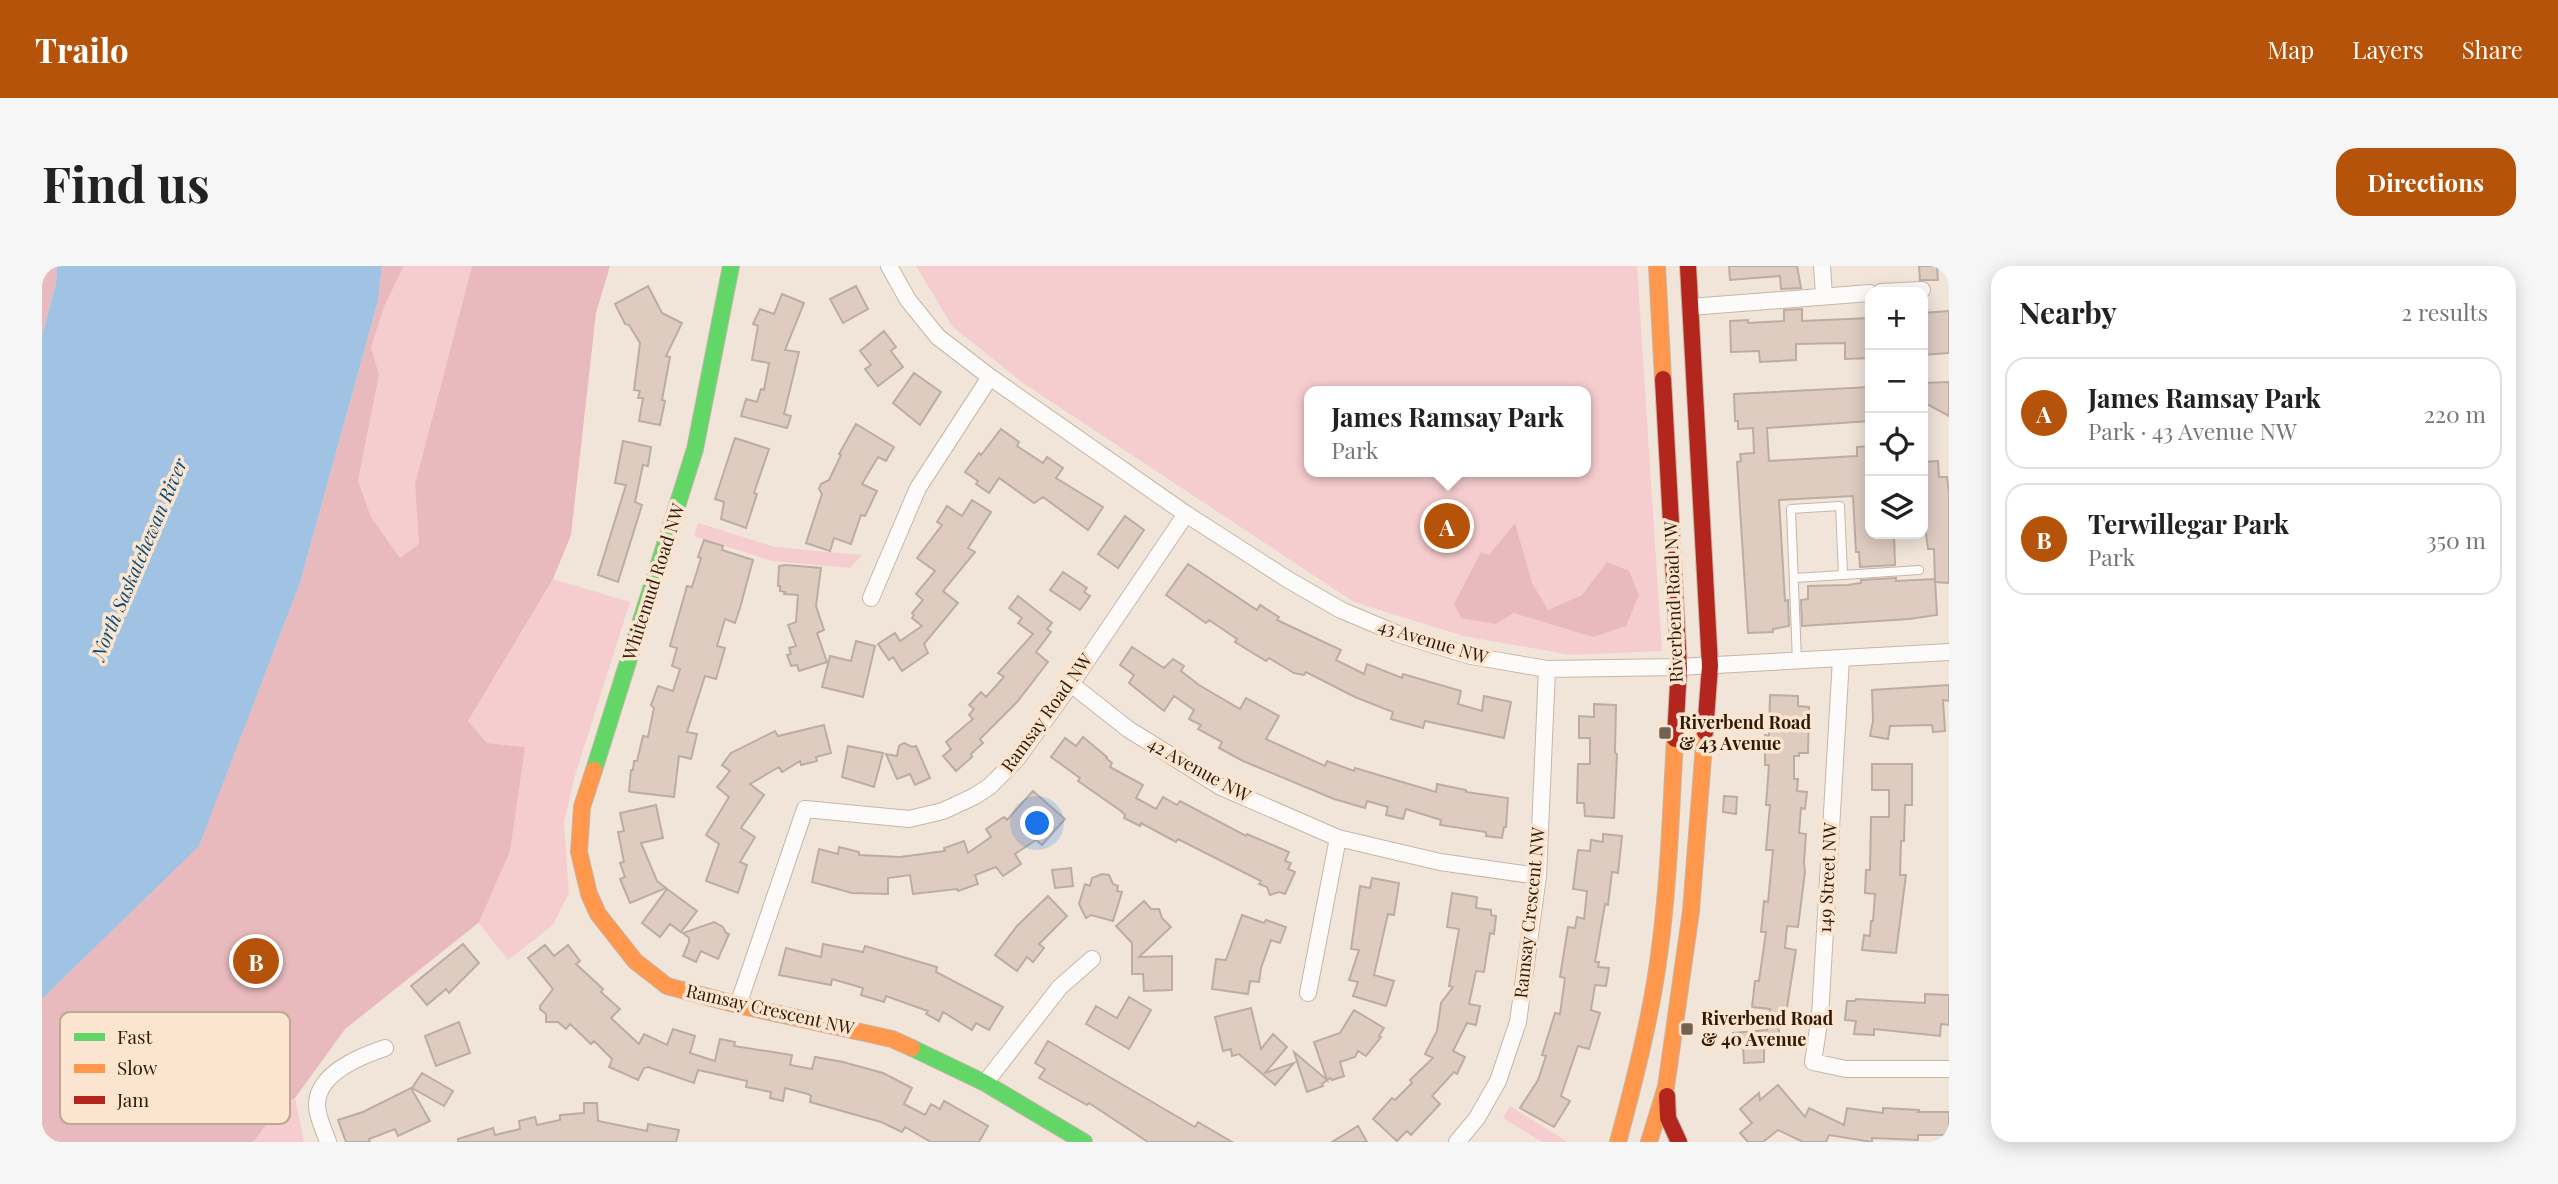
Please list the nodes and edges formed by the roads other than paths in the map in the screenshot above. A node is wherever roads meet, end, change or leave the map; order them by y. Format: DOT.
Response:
graph roads {
  1 [pos="732,266"];
  2 [pos="889,266"];
  3 [pos="1657,266"];
  4 [pos="1688,266"];
  5 [pos="1822,266"];
  6 [pos="1865,293"];
  7 [pos="1824,295"];
  8 [pos="1690,307"];
  9 [pos="990,377"];
  10 [pos="1186,514"];
  11 [pos="1919,570"];
  12 [pos="1843,575"];
  13 [pos="1794,578"];
  14 [pos="871,598"];
  15 [pos="1949,652"];
  16 [pos="1841,659"];
  17 [pos="1797,661"];
  18 [pos="1710,666"];
  19 [pos="1679,667"];
  20 [pos="1547,669"];
  21 [pos="1071,684"];
  22 [pos="1338,838"];
  23 [pos="1538,876"];
  24 [pos="589,894"];
  25 [pos="1092,959"];
  26 [pos="1308,993"];
  27 [pos="738,1005"];
  28 [pos="385,1048"];
  29 [pos="1949,1069"];
  30 [pos="985,1083"];
  31 [pos="1666,1087"];
  32 [pos="328,1142"];
  33 [pos="1084,1142"];
  34 [pos="1457,1142"];
  35 [pos="1618,1142"];
  36 [pos="1649,1142"];
  37 [pos="1679,1142"];
  1 -- 24 [label="street, Whitemud Road NW"];
  2 -- 9 [label="street, 43 Avenue NW"];
  3 -- 19 [label="street, Riverbend Road NW"];
  4 -- 8 [label="street, Riverbend Road NW"];
  5 -- 7 [label="street"];
  6 -- 7 [label="street"];
  7 -- 8 [label="street"];
  8 -- 18 [label="street, Riverbend Road NW"];
  9 -- 10 [label="street, 43 Avenue NW"];
  9 -- 14 [label="street"];
  10 -- 20 [label="street, 43 Avenue NW"];
  10 -- 21 [label="street, Ramsay Road NW"];
  11 -- 12 [label="lane"];
  12 -- 13 [label="lane"];
  12 -- 13 [label="lane"];
  13 -- 17 [label="lane"];
  15 -- 16 [label="street, 43 Avenue NW"];
  16 -- 17 [label="street, 43 Avenue NW"];
  16 -- 29 [label="street, 149 Street NW"];
  17 -- 18 [label="street, 43 Avenue NW"];
  18 -- 19 [label="street, 43 Avenue NW"];
  18 -- 31 [label="street, Riverbend Road NW"];
  19 -- 20 [label="street, 43 Avenue NW"];
  19 -- 35 [label="street, Riverbend Road NW"];
  20 -- 23 [label="street, Ramsay Crescent NW"];
  21 -- 22 [label="street, 42 Avenue NW"];
  21 -- 27 [label="street, Ramsay Road NW"];
  22 -- 23 [label="street, 42 Avenue NW"];
  22 -- 26 [label="street"];
  23 -- 34 [label="street, Ramsay Crescent NW"];
  24 -- 27 [label="street, Ramsay Crescent NW"];
  25 -- 30 [label="street"];
  27 -- 30 [label="street, Ramsay Crescent NW"];
  28 -- 32 [label="street"];
  30 -- 33 [label="street, Ramsay Crescent NW"];
  31 -- 36 [label="street, Riverbend Road NW"];
  31 -- 37 [label="street"];
}
